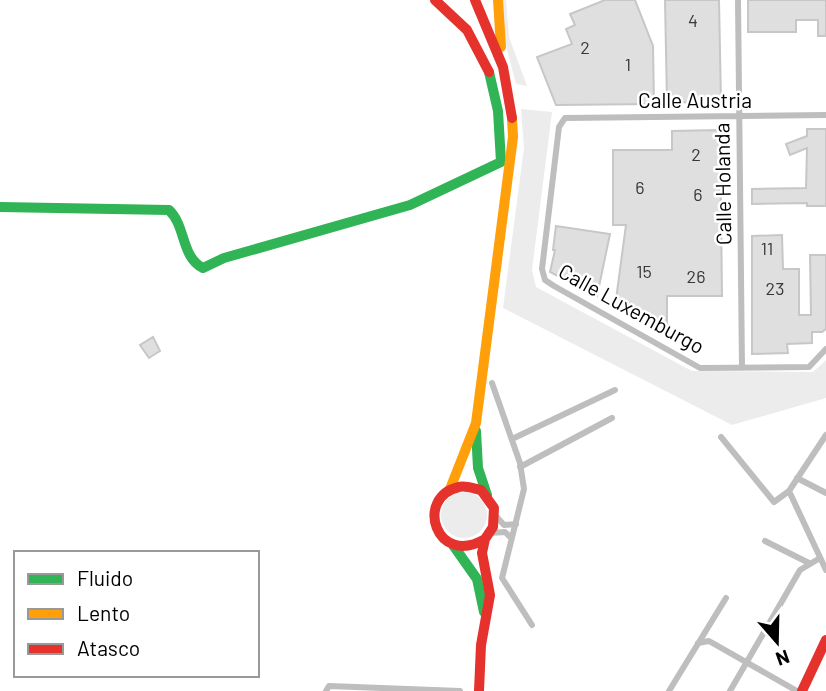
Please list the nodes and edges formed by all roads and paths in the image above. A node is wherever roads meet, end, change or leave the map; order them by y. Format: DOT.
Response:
graph roads {
  1 [pos="435,0"];
  2 [pos="475,0"];
  3 [pos="498,0"];
  4 [pos="738,0"];
  5 [pos="503,61"];
  6 [pos="826,115"];
  7 [pos="739,116"];
  8 [pos="565,118"];
  9 [pos="0,207"];
  10 [pos="826,349"];
  11 [pos="742,368"];
  12 [pos="492,383"];
  13 [pos="615,390"];
  14 [pos="612,418"];
  15 [pos="476,423"];
  16 [pos="826,435"];
  17 [pos="721,437"];
  18 [pos="512,439"];
  19 [pos="520,467"];
  20 [pos="797,478"];
  21 [pos="450,489"];
  22 [pos="789,491"];
  23 [pos="826,492"];
  24 [pos="488,497"];
  25 [pos="495,514"];
  26 [pos="516,524"];
  27 [pos="487,536"];
  28 [pos="511,538"];
  29 [pos="765,541"];
  30 [pos="452,545"];
  31 [pos="820,558"];
  32 [pos="809,563"];
  33 [pos="826,570"];
  34 [pos="726,598"];
  35 [pos="485,620"];
  36 [pos="532,625"];
  37 [pos="826,640"];
  38 [pos="698,643"];
  39 [pos="746,662"];
  40 [pos="328,689"];
  41 [pos="397,690"];
  42 [pos="434,691"];
  43 [pos="460,691"];
  44 [pos="480,691"];
  45 [pos="669,691"];
  46 [pos="730,691"];
  47 [pos="799,691"];
  1 -- 9 [label="main road"];
  2 -- 5 [label="main road"];
  3 -- 5 [label="main road"];
  4 -- 7 [label="street, Calle Holanda"];
  5 -- 15 [label="main road"];
  6 -- 7 [label="street, Calle Austria"];
  7 -- 8 [label="street, Calle Austria"];
  7 -- 11 [label="street, Calle Holanda"];
  8 -- 11 [label="street, Calle Luxemburgo"];
  10 -- 11 [label="street"];
  12 -- 18 [label="street"];
  13 -- 18 [label="street"];
  14 -- 19 [label="street"];
  15 -- 21 [label="main road"];
  15 -- 24 [label="main road"];
  16 -- 20 [label="street"];
  17 -- 22 [label="street"];
  18 -- 19 [label="street"];
  19 -- 26 [label="street"];
  20 -- 22 [label="street"];
  20 -- 23 [label="street"];
  21 -- 24 [label="main road"];
  21 -- 30 [label="main road"];
  22 -- 31 [label="street"];
  24 -- 25 [label="main road"];
  25 -- 26 [label="street"];
  25 -- 27 [label="main road"];
  26 -- 28 [label="street"];
  27 -- 28 [label="street"];
  27 -- 30 [label="main road"];
  27 -- 35 [label="main road"];
  28 -- 36 [label="street"];
  29 -- 32 [label="street"];
  30 -- 35 [label="main road"];
  31 -- 32 [label="street"];
  31 -- 33 [label="street"];
  32 -- 39 [label="street"];
  34 -- 38 [label="street"];
  35 -- 44 [label="main road"];
  37 -- 47 [label="main road"];
  38 -- 39 [label="street"];
  38 -- 45 [label="street"];
  39 -- 46 [label="street"];
  39 -- 47 [label="street"];
  40 -- 41 [label="street"];
  41 -- 42 [label="street"];
  42 -- 43 [label="street"];
}
